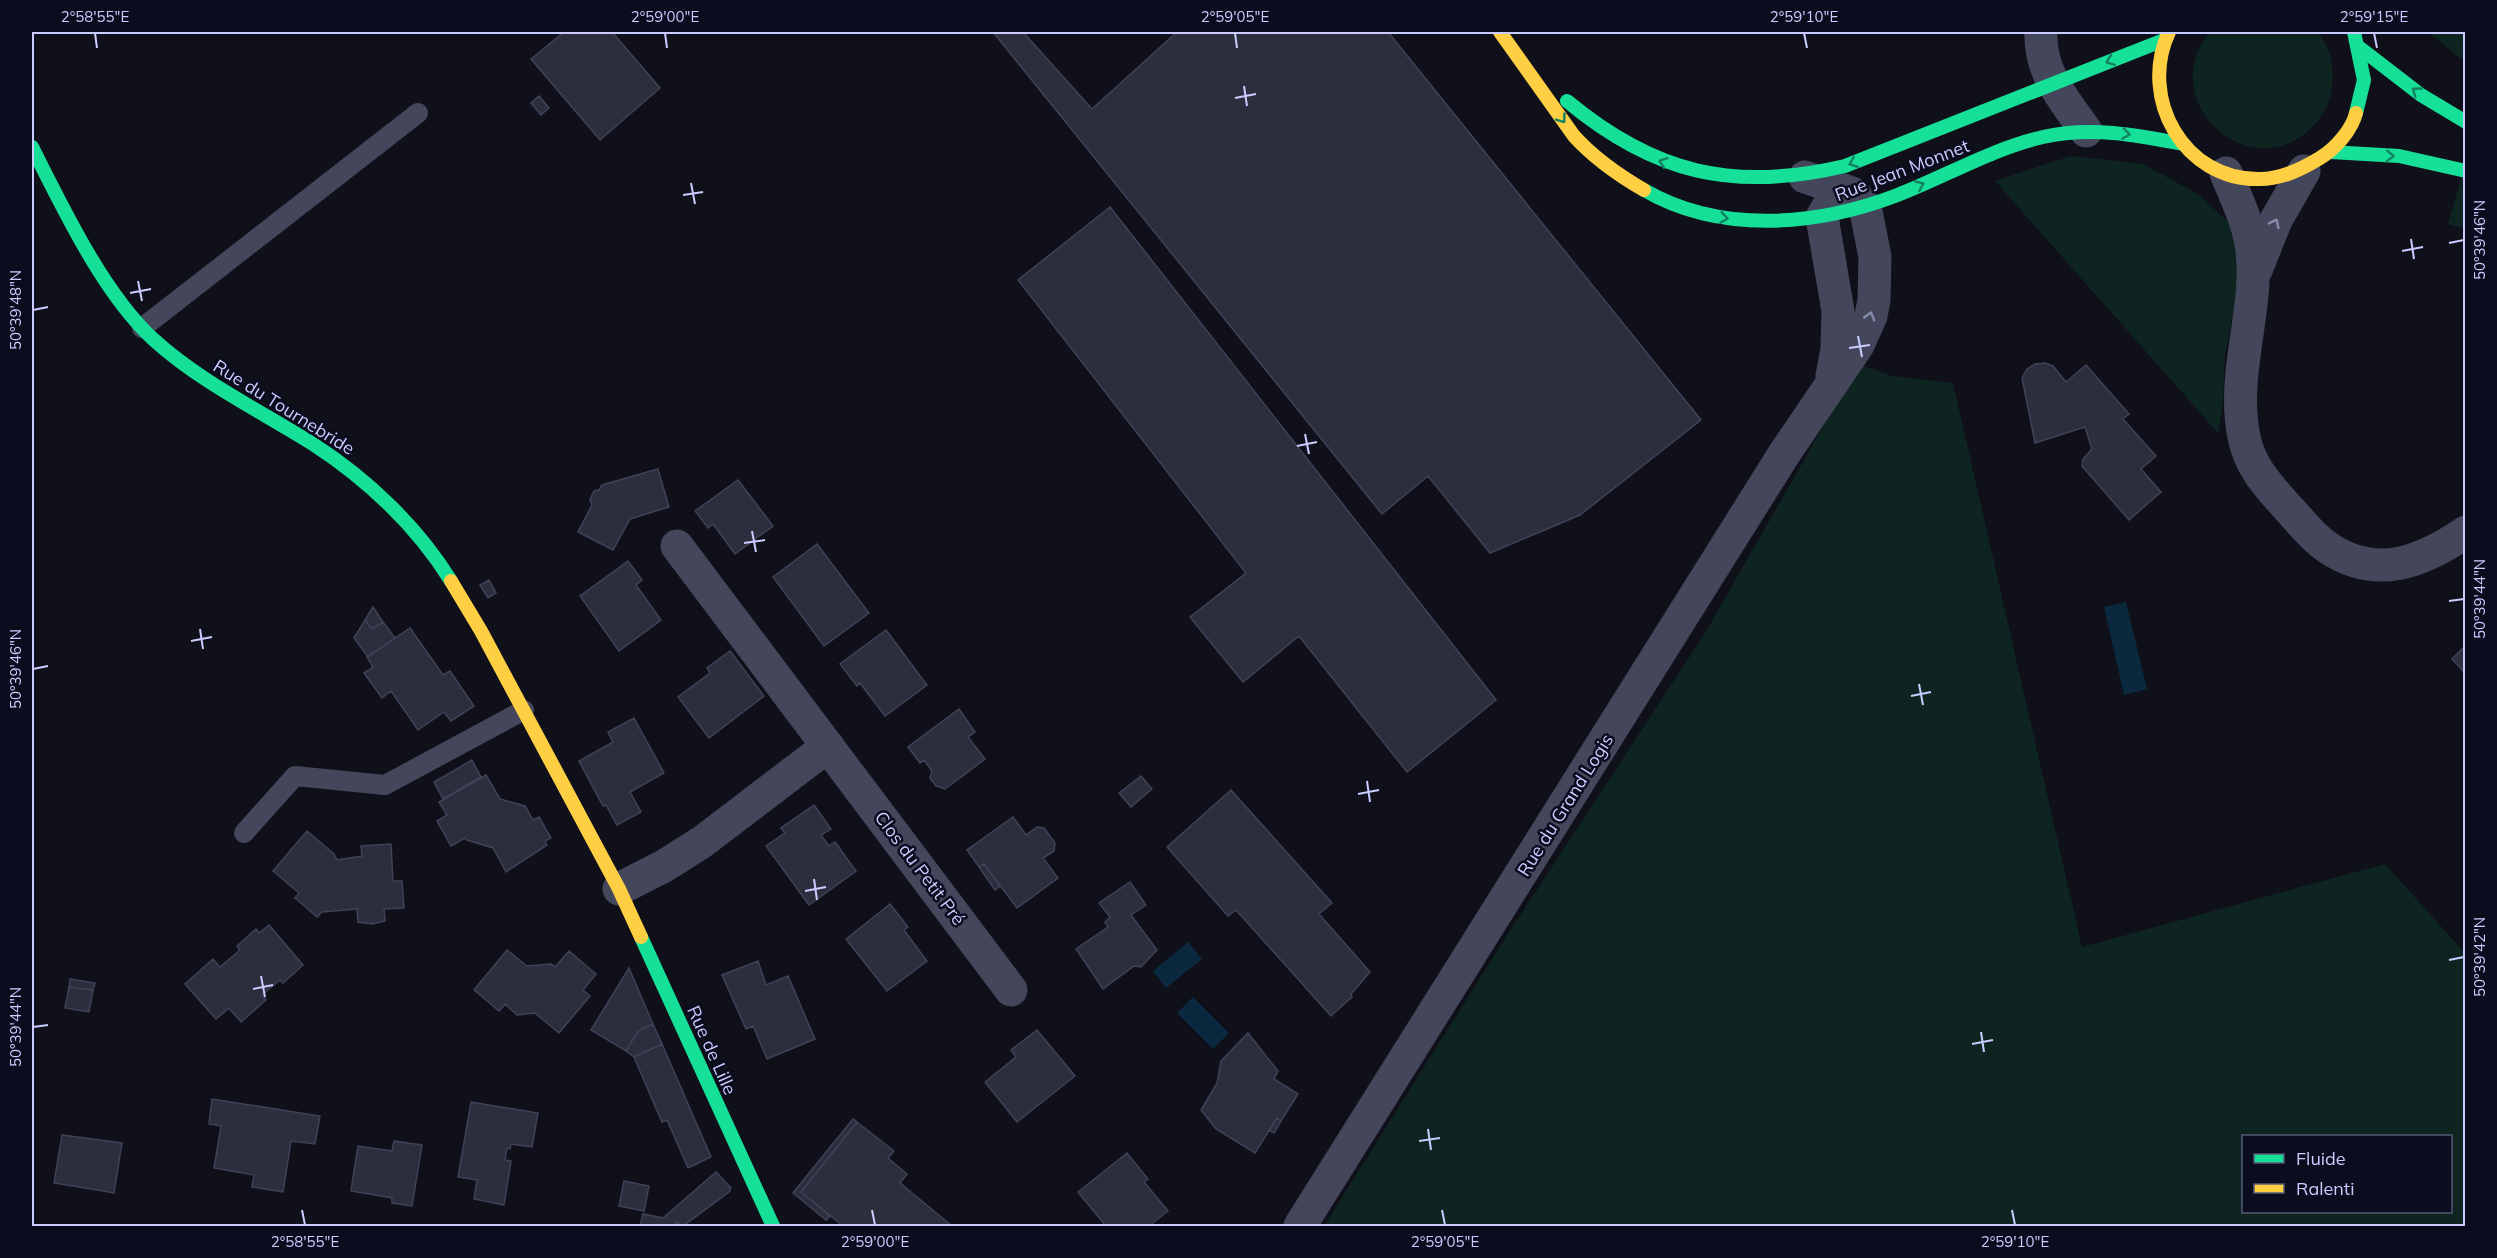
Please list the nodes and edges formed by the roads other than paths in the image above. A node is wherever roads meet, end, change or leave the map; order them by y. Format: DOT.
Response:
graph roads {
  1 [pos="1500,32"];
  2 [pos="2041,32"];
  3 [pos="2354,32"];
  4 [pos="2166,36"];
  5 [pos="2360,48"];
  6 [pos="1518,54"];
  7 [pos="2053,84"];
  8 [pos="418,113"];
  9 [pos="2466,122"];
  10 [pos="2086,131"];
  11 [pos="1908,141"];
  12 [pos="2183,144"];
  13 [pos="32,147"];
  14 [pos="2331,152"];
  15 [pos="2304,171"];
  16 [pos="2466,171"];
  17 [pos="2226,173"];
  18 [pos="1805,177"];
  19 [pos="1856,199"];
  20 [pos="1822,217"];
  21 [pos="2253,278"];
  22 [pos="142,328"];
  23 [pos="1830,384"];
  24 [pos="2466,532"];
  25 [pos="677,546"];
  26 [pos="524,710"];
  27 [pos="828,746"];
  28 [pos="244,833"];
  29 [pos="619,889"];
  30 [pos="1011,990"];
  31 [pos="773,1227"];
  32 [pos="1300,1227"];
  1 -- 6 [label="street, Rue Jean Monnet"];
  2 -- 7 [label="street"];
  3 -- 5 [label="street"];
  4 -- 7 [label="street, Rue Jean Monnet, one-way"];
  4 -- 12 [label="street"];
  9 -- 5 [label="street, one-way"];
  5 -- 14 [label="street"];
  18 -- 6 [label="street, Rue Jean Monnet, one-way"];
  6 -- 20 [label="street, Rue Jean Monnet, one-way"];
  7 -- 10 [label="street"];
  7 -- 11 [label="street, Rue Jean Monnet"];
  8 -- 22 [label="lane"];
  10 -- 12 [label="street, Rue Jean Monnet, one-way"];
  19 -- 10 [label="street, Rue Jean Monnet, one-way"];
  11 -- 18 [label="street, Rue Jean Monnet, one-way"];
  11 -- 19 [label="street"];
  12 -- 17 [label="street"];
  13 -- 22 [label="street, Rue du Tournebride"];
  14 -- 15 [label="street"];
  14 -- 16 [label="street, one-way"];
  15 -- 17 [label="street"];
  21 -- 15 [label="street, one-way"];
  17 -- 21 [label="street"];
  18 -- 19 [label="street"];
  19 -- 20 [label="street"];
  23 -- 19 [label="street, Rue du Grand Logis, one-way"];
  20 -- 23 [label="street, Rue du Grand Logis"];
  21 -- 24 [label="street"];
  22 -- 26 [label="street, Rue du Tournebride"];
  23 -- 32 [label="street, Rue du Grand Logis"];
  25 -- 27 [label="street, Clos du Petit Pré"];
  26 -- 28 [label="lane"];
  26 -- 29 [label="street, Rue du Tournebride"];
  27 -- 29 [label="street"];
  27 -- 30 [label="street, Clos du Petit Pré"];
  29 -- 31 [label="street, Rue de Lille"];
}
